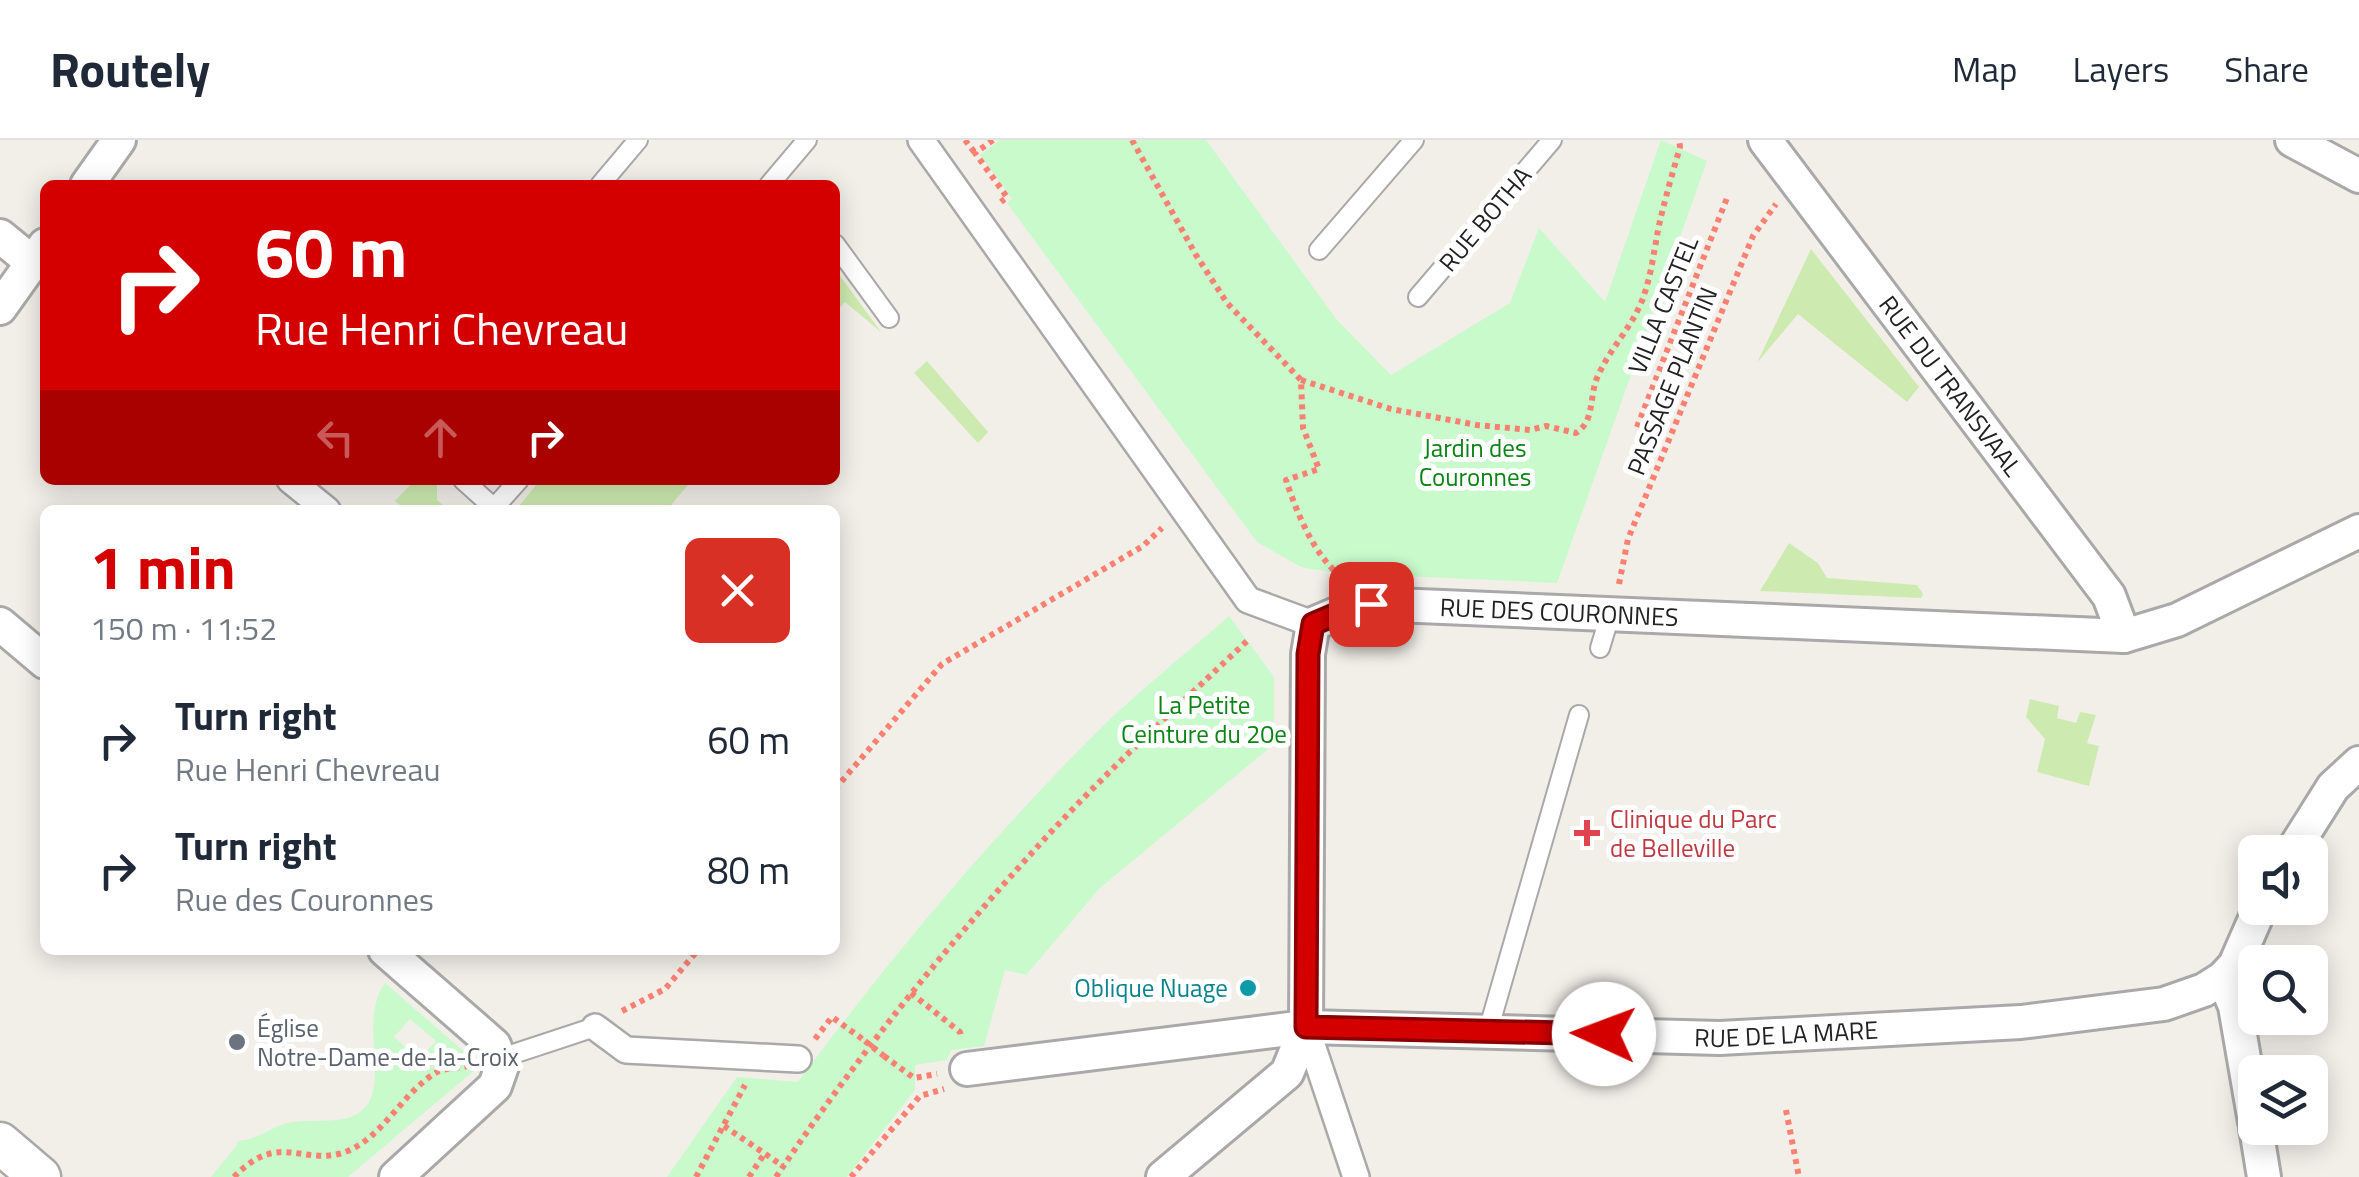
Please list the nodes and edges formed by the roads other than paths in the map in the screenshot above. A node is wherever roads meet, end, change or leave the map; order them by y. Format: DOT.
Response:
graph roads {
  1 [pos="119,140"];
  2 [pos="638,140"];
  3 [pos="807,140"];
  4 [pos="921,140"];
  5 [pos="1414,140"];
  6 [pos="1552,140"];
  7 [pos="1765,140"];
  8 [pos="2292,140"];
  9 [pos="2359,176"];
  10 [pos="91,180"];
  11 [pos="604,180"];
  12 [pos="773,180"];
  13 [pos="0,236"];
  14 [pos="1319,250"];
  15 [pos="840,251"];
  16 [pos="40,261"];
  17 [pos="40,263"];
  18 [pos="1418,297"];
  19 [pos="0,308"];
  20 [pos="888,318"];
  21 [pos="296,485"];
  22 [pos="469,485"];
  23 [pos="515,485"];
  24 [pos="322,505"];
  25 [pos="491,505"];
  26 [pos="497,505"];
  27 [pos="2359,532"];
  28 [pos="1614,600"];
  29 [pos="0,624"];
  30 [pos="1313,624"];
  31 [pos="2124,636"];
  32 [pos="1600,648"];
  33 [pos="40,658"];
  34 [pos="1580,715"];
  35 [pos="2359,763"];
  36 [pos="2303,835"];
  37 [pos="2252,925"];
  38 [pos="391,955"];
  39 [pos="2223,978"];
  40 [pos="1306,1027"];
  41 [pos="595,1028"];
  42 [pos="1488,1031"];
  43 [pos="2244,1055"];
  44 [pos="798,1060"];
  45 [pos="488,1061"];
  46 [pos="962,1067"];
  47 [pos="0,1143"];
  48 [pos="2259,1145"];
  49 [pos="40,1177"];
  50 [pos="396,1177"];
  51 [pos="1163,1177"];
  52 [pos="1356,1177"];
  53 [pos="2264,1177"];
  1 -- 10 [label="street"];
  2 -- 11 [label="lane"];
  3 -- 12 [label="lane"];
  4 -- 30 [label="street"];
  5 -- 14 [label="lane"];
  6 -- 18 [label="lane, RUE BOTHA"];
  7 -- 31 [label="street, RUE DU TRANSVAAL"];
  8 -- 9 [label="street"];
  13 -- 16 [label="street"];
  15 -- 20 [label="lane"];
  17 -- 19 [label="street"];
  21 -- 24 [label="street"];
  22 -- 25 [label="lane"];
  23 -- 26 [label="lane"];
  27 -- 31 [label="street, RUE DES COURONNES"];
  28 -- 30 [label="street, RUE DES COURONNES"];
  28 -- 31 [label="street, RUE DES COURONNES"];
  28 -- 32 [label="lane"];
  29 -- 33 [label="street"];
  30 -- 40 [label="street"];
  34 -- 42 [label="lane"];
  35 -- 36 [label="street"];
  37 -- 39 [label="street"];
  38 -- 45 [label="street"];
  39 -- 42 [label="street, RUE DE LA MARE"];
  39 -- 43 [label="street"];
  40 -- 42 [label="street, RUE DE LA MARE"];
  40 -- 46 [label="street, RUE DE LA MARE"];
  40 -- 51 [label="street"];
  40 -- 52 [label="street"];
  41 -- 44 [label="street"];
  41 -- 45 [label="lane"];
  45 -- 50 [label="street"];
  47 -- 49 [label="street"];
  48 -- 53 [label="street"];
}
